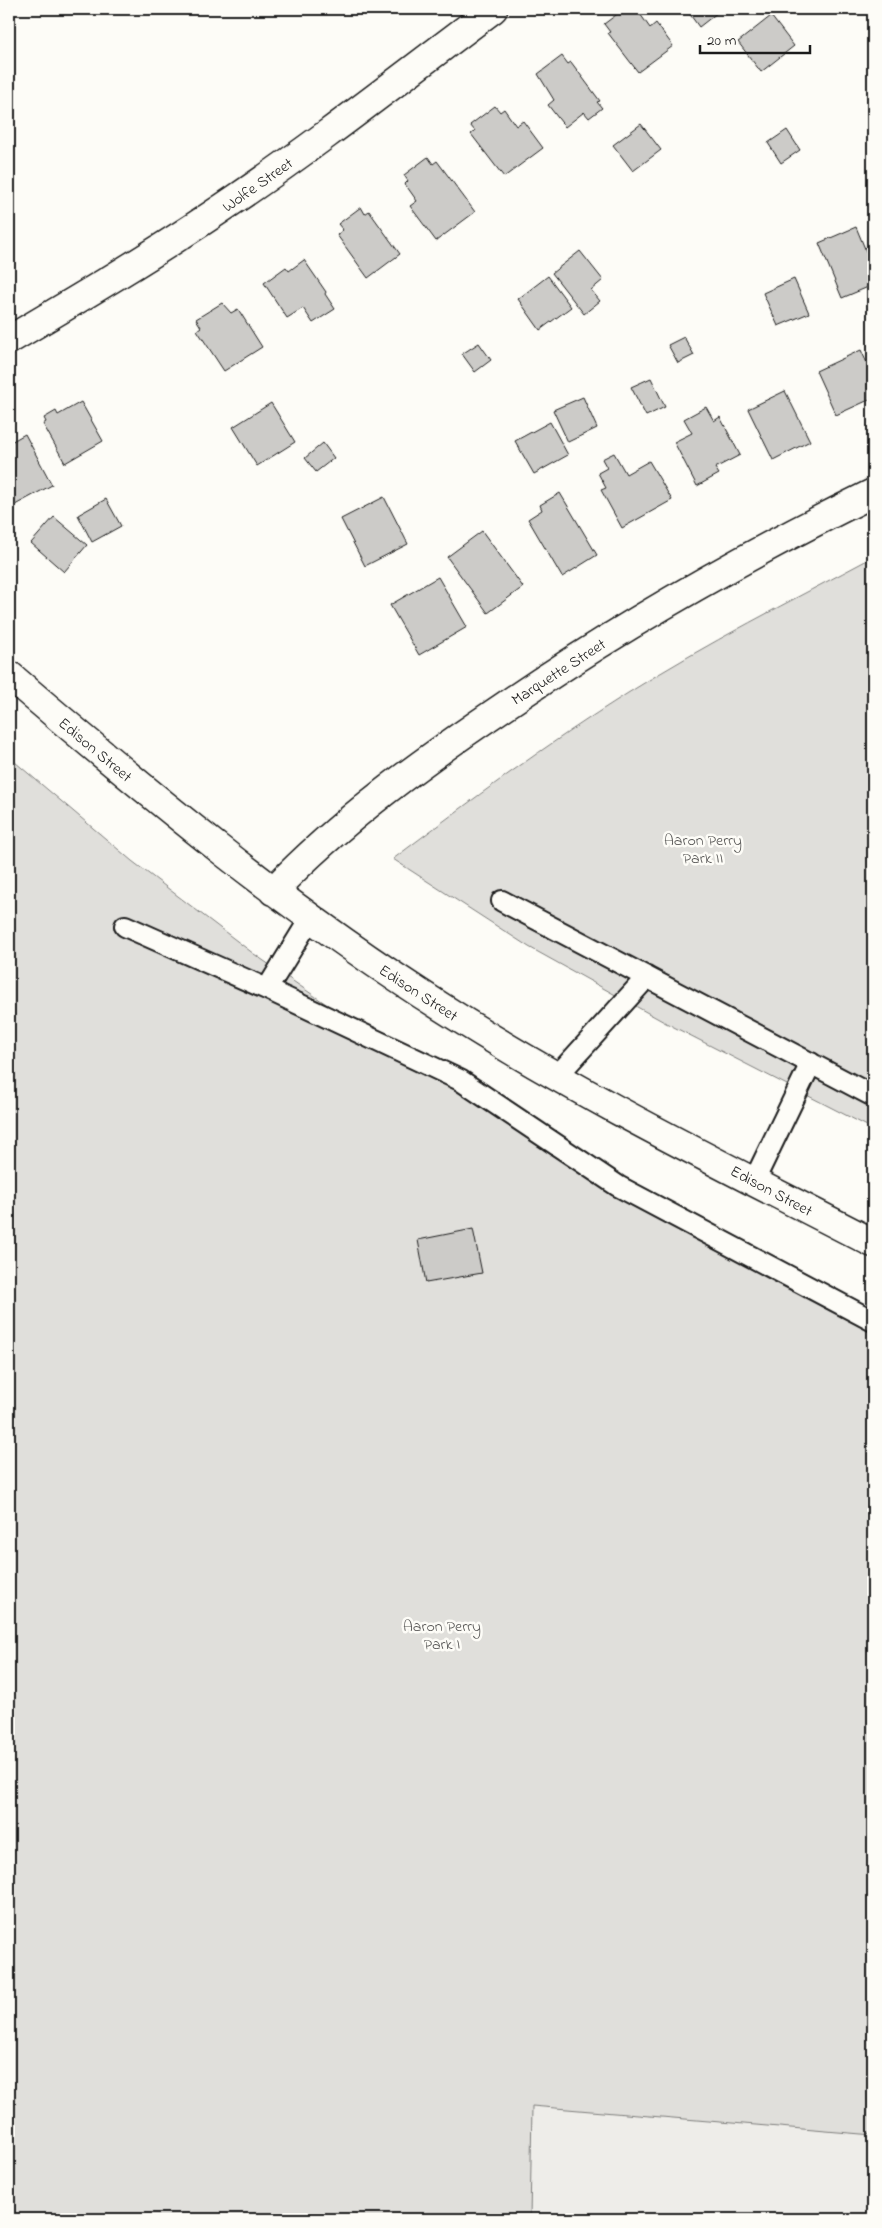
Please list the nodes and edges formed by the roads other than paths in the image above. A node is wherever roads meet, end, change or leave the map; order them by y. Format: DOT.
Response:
graph roads {
  1 [pos="493,9"];
  2 [pos="9,340"];
  3 [pos="873,493"];
  4 [pos="9,675"];
  5 [pos="272,891"];
  6 [pos="502,901"];
  7 [pos="310,919"];
  8 [pos="125,926"];
  9 [pos="647,977"];
  10 [pos="267,989"];
  11 [pos="811,1063"];
  12 [pos="557,1076"];
  13 [pos="873,1096"];
  14 [pos="754,1181"];
  15 [pos="873,1243"];
  16 [pos="873,1321"];
  1 -- 2 [label="street, Wolfe Street"];
  3 -- 5 [label="street, Marquette Street"];
  4 -- 5 [label="street, Edison Street"];
  5 -- 7 [label="street, Edison Street"];
  6 -- 9 [label="lane"];
  7 -- 10 [label="lane"];
  7 -- 12 [label="street, Edison Street"];
  8 -- 10 [label="lane"];
  9 -- 11 [label="lane"];
  9 -- 12 [label="lane"];
  10 -- 16 [label="lane"];
  11 -- 13 [label="lane"];
  11 -- 14 [label="lane"];
  12 -- 14 [label="street, Edison Street"];
  14 -- 15 [label="street, Edison Street"];
}
